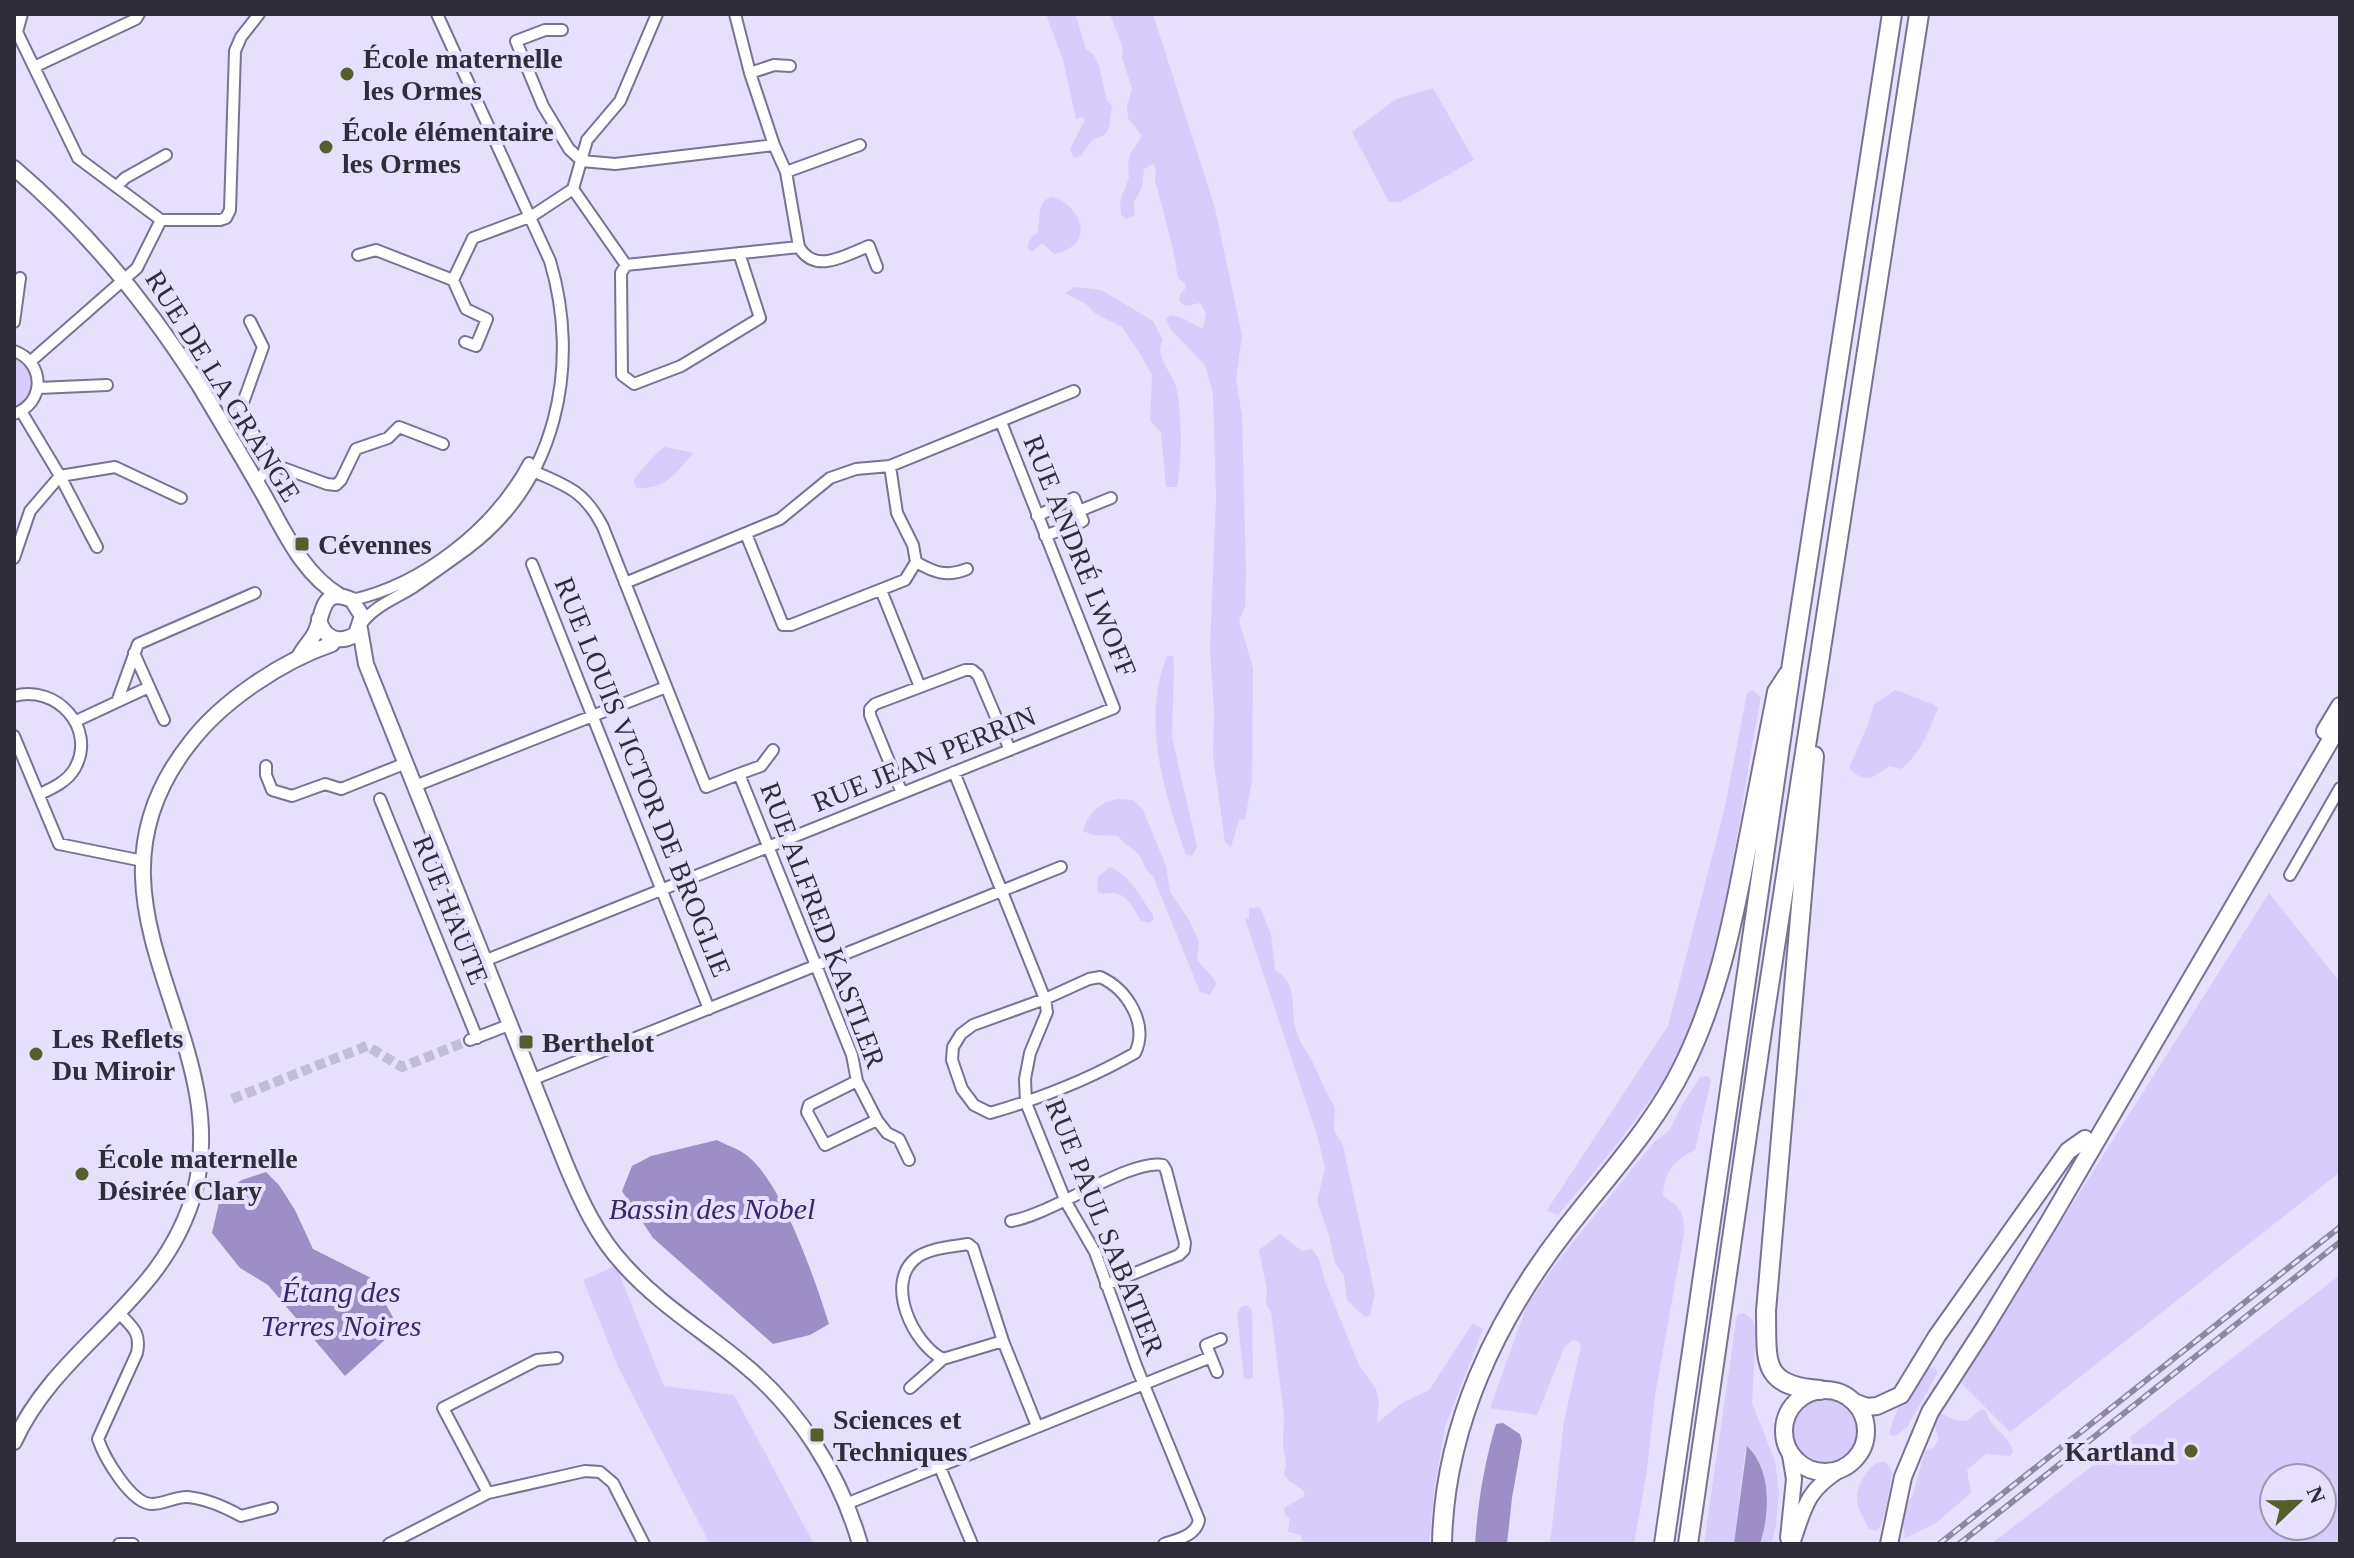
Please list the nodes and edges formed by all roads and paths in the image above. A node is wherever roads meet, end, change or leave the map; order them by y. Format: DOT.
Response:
graph roads {
  1 [pos="22,14"];
  2 [pos="139,14"];
  3 [pos="259,14"];
  4 [pos="437,14"];
  5 [pos="657,14"];
  6 [pos="735,14"];
  7 [pos="1892,14"];
  8 [pos="1919,14"];
  9 [pos="562,30"];
  10 [pos="790,66"];
  11 [pos="34,67"];
  12 [pos="750,73"];
  13 [pos="774,145"];
  14 [pos="860,145"];
  15 [pos="166,155"];
  16 [pos="582,161"];
  17 [pos="14,168"];
  18 [pos="786,172"];
  19 [pos="117,186"];
  20 [pos="573,189"];
  21 [pos="532,216"];
  22 [pos="161,220"];
  23 [pos="799,247"];
  24 [pos="739,253"];
  25 [pos="358,255"];
  26 [pos="626,265"];
  27 [pos="877,267"];
  28 [pos="20,278"];
  29 [pos="126,279"];
  30 [pos="453,280"];
  31 [pos="250,321"];
  32 [pos="14,322"];
  33 [pos="465,342"];
  34 [pos="14,351"];
  35 [pos="31,361"];
  36 [pos="107,385"];
  37 [pos="38,388"];
  38 [pos="1074,391"];
  39 [pos="18,413"];
  40 [pos="1001,422"];
  41 [pos="443,444"];
  42 [pos="272,464"];
  43 [pos="890,466"];
  44 [pos="530,470"];
  45 [pos="60,476"];
  46 [pos="256,482"];
  47 [pos="181,498"];
  48 [pos="1111,498"];
  49 [pos="1079,511"];
  50 [pos="1037,516"];
  51 [pos="746,534"];
  52 [pos="1045,536"];
  53 [pos="97,547"];
  54 [pos="14,558"];
  55 [pos="916,562"];
  56 [pos="532,564"];
  57 [pos="967,569"];
  58 [pos="311,572"];
  59 [pos="625,583"];
  60 [pos="881,590"];
  61 [pos="255,593"];
  62 [pos="346,598"];
  63 [pos="320,615"];
  64 [pos="361,626"];
  65 [pos="336,639"];
  66 [pos="136,649"];
  67 [pos="300,655"];
  68 [pos="366,664"];
  69 [pos="1791,670"];
  70 [pos="149,687"];
  71 [pos="666,687"];
  72 [pos="920,687"];
  73 [pos="14,696"];
  74 [pos="117,702"];
  75 [pos="2340,706"];
  76 [pos="1114,708"];
  77 [pos="593,716"];
  78 [pos="164,720"];
  79 [pos="76,721"];
  80 [pos="2340,724"];
  81 [pos="1807,735"];
  82 [pos="14,736"];
  83 [pos="773,750"];
  84 [pos="1010,750"];
  85 [pos="406,763"];
  86 [pos="266,766"];
  87 [pos="954,772"];
  88 [pos="739,774"];
  89 [pos="415,786"];
  90 [pos="2340,788"];
  91 [pos="902,793"];
  92 [pos="40,794"];
  93 [pos="380,799"];
  94 [pos="768,847"];
  95 [pos="143,861"];
  96 [pos="1061,867"];
  97 [pos="2290,875"];
  98 [pos="662,889"];
  99 [pos="1001,891"];
  100 [pos="484,961"];
  101 [pos="816,966"];
  102 [pos="1045,999"];
  103 [pos="709,1009"];
  104 [pos="509,1025"];
  105 [pos="531,1080"];
  106 [pos="857,1081"];
  107 [pos="1026,1103"];
  108 [pos="877,1120"];
  109 [pos="2085,1139"];
  110 [pos="909,1160"];
  111 [pos="1066,1202"];
  112 [pos="1011,1221"];
  113 [pos="1106,1285"];
  114 [pos="119,1313"];
  115 [pos="1221,1339"];
  116 [pos="1003,1341"];
  117 [pos="1973,1342"];
  118 [pos="1211,1357"];
  119 [pos="557,1358"];
  120 [pos="947,1358"];
  121 [pos="1217,1372"];
  122 [pos="1144,1384"];
  123 [pos="910,1388"];
  124 [pos="1820,1390"];
  125 [pos="1854,1402"];
  126 [pos="1037,1426"];
  127 [pos="14,1442"];
  128 [pos="1790,1455"];
  129 [pos="939,1465"];
  130 [pos="1841,1469"];
  131 [pos="488,1493"];
  132 [pos="846,1504"];
  133 [pos="272,1508"];
  134 [pos="119,1544"];
  135 [pos="133,1544"];
  136 [pos="389,1544"];
  137 [pos="644,1544"];
  138 [pos="860,1544"];
  139 [pos="972,1544"];
  140 [pos="1164,1544"];
  141 [pos="1442,1544"];
  142 [pos="1664,1544"];
  143 [pos="1688,1544"];
  144 [pos="1790,1544"];
  145 [pos="1889,1544"];
  1 -- 11 [label="street"];
  2 -- 11 [label="street"];
  3 -- 22 [label="street"];
  4 -- 21 [label="street"];
  5 -- 16 [label="street"];
  6 -- 12 [label="street"];
  7 -- 69 [label="highway"];
  8 -- 81 [label="highway"];
  9 -- 16 [label="street"];
  10 -- 12 [label="street"];
  11 -- 19 [label="street"];
  12 -- 13 [label="street"];
  13 -- 16 [label="street"];
  13 -- 18 [label="street"];
  14 -- 18 [label="street"];
  15 -- 19 [label="street"];
  16 -- 20 [label="street"];
  17 -- 29 [label="street, RUE DE LA GRANGE"];
  18 -- 23 [label="street"];
  19 -- 22 [label="street"];
  20 -- 21 [label="street"];
  20 -- 26 [label="street"];
  21 -- 30 [label="street"];
  21 -- 44 [label="street"];
  22 -- 29 [label="street"];
  23 -- 24 [label="street"];
  23 -- 27 [label="street"];
  24 -- 26 [label="street"];
  24 -- 26 [label="street"];
  25 -- 30 [label="street"];
  28 -- 32 [label="street"];
  29 -- 35 [label="street"];
  29 -- 46 [label="street, RUE DE LA GRANGE"];
  30 -- 33 [label="street"];
  31 -- 42 [label="street"];
  34 -- 35 [label="street"];
  35 -- 37 [label="street"];
  36 -- 37 [label="street"];
  37 -- 39 [label="street"];
  38 -- 40 [label="street"];
  39 -- 45 [label="street"];
  40 -- 43 [label="street"];
  40 -- 50 [label="street, RUE ANDRÉ LWOFF"];
  41 -- 42 [label="street"];
  42 -- 46 [label="street"];
  43 -- 51 [label="street"];
  43 -- 55 [label="street"];
  44 -- 59 [label="street, RUE ALFRED KASTLER"];
  44 -- 62 [label="street"];
  44 -- 64 [label="street"];
  45 -- 47 [label="street"];
  45 -- 53 [label="street"];
  45 -- 54 [label="street"];
  46 -- 58 [label="street, RUE DE LA GRANGE"];
  48 -- 49 [label="street"];
  49 -- 50 [label="street"];
  49 -- 52 [label="street"];
  50 -- 52 [label="street, RUE ANDRÉ LWOFF"];
  51 -- 59 [label="street"];
  51 -- 60 [label="street"];
  52 -- 76 [label="street, RUE ANDRÉ LWOFF"];
  55 -- 57 [label="street"];
  55 -- 60 [label="street"];
  56 -- 77 [label="street, RUE LOUIS VICTOR DE BROGLIE"];
  58 -- 62 [label="street, RUE DE LA GRANGE"];
  58 -- 63 [label="street, RUE DE LA GRANGE"];
  59 -- 71 [label="street, RUE ALFRED KASTLER"];
  60 -- 72 [label="street"];
  61 -- 66 [label="street"];
  62 -- 63 [label="street"];
  62 -- 64 [label="street"];
  63 -- 65 [label="street"];
  63 -- 67 [label="street"];
  64 -- 65 [label="street"];
  64 -- 68 [label="street"];
  65 -- 67 [label="street"];
  65 -- 68 [label="street"];
  66 -- 70 [label="street"];
  66 -- 74 [label="street"];
  67 -- 95 [label="street"];
  68 -- 85 [label="street"];
  69 -- 141 [label="highway"];
  69 -- 142 [label="highway"];
  70 -- 74 [label="street"];
  70 -- 78 [label="street"];
  71 -- 77 [label="street"];
  71 -- 88 [label="street, RUE ALFRED KASTLER"];
  72 -- 84 [label="street"];
  72 -- 91 [label="street"];
  73 -- 79 [label="street"];
  74 -- 79 [label="street"];
  75 -- 109 [label="main road"];
  76 -- 84 [label="street, RUE JEAN PERRIN"];
  77 -- 89 [label="street"];
  77 -- 98 [label="street, RUE LOUIS VICTOR DE BROGLIE"];
  79 -- 92 [label="street"];
  80 -- 117 [label="main road"];
  81 -- 124 [label="highway"];
  81 -- 143 [label="highway"];
  82 -- 92 [label="street"];
  83 -- 88 [label="street"];
  84 -- 87 [label="street, RUE JEAN PERRIN"];
  85 -- 86 [label="street"];
  85 -- 89 [label="street"];
  87 -- 91 [label="street, RUE JEAN PERRIN"];
  87 -- 99 [label="street"];
  88 -- 94 [label="street, RUE ALFRED KASTLER"];
  89 -- 100 [label="street"];
  90 -- 97 [label="street"];
  91 -- 94 [label="street, RUE JEAN PERRIN"];
  92 -- 95 [label="street"];
  93 -- 104 [label="street, RUE HAUTE"];
  94 -- 98 [label="street, RUE JEAN PERRIN"];
  94 -- 101 [label="street, RUE ALFRED KASTLER"];
  95 -- 114 [label="street"];
  96 -- 99 [label="street"];
  98 -- 100 [label="street, RUE JEAN PERRIN"];
  98 -- 103 [label="street, RUE LOUIS VICTOR DE BROGLIE"];
  99 -- 101 [label="street"];
  99 -- 102 [label="street"];
  100 -- 104 [label="street"];
  101 -- 103 [label="street"];
  101 -- 106 [label="street, RUE ALFRED KASTLER"];
  102 -- 107 [label="street, RUE PAUL SABATIER"];
  102 -- 107 [label="street"];
  102 -- 107 [label="street"];
  103 -- 105 [label="street"];
  104 -- 105 [label="street"];
  105 -- 132 [label="street"];
  106 -- 108 [label="street, RUE ALFRED KASTLER"];
  106 -- 108 [label="street"];
  107 -- 111 [label="street, RUE PAUL SABATIER"];
  108 -- 110 [label="street, RUE ALFRED KASTLER"];
  109 -- 117 [label="main road"];
  109 -- 125 [label="main road"];
  111 -- 112 [label="street"];
  111 -- 113 [label="street, RUE PAUL SABATIER"];
  111 -- 113 [label="street"];
  113 -- 122 [label="street, RUE PAUL SABATIER"];
  114 -- 127 [label="street"];
  114 -- 133 [label="street"];
  115 -- 118 [label="street"];
  116 -- 120 [label="street"];
  116 -- 120 [label="street"];
  116 -- 126 [label="street"];
  117 -- 145 [label="main road"];
  118 -- 121 [label="street"];
  118 -- 122 [label="street"];
  119 -- 131 [label="street"];
  120 -- 123 [label="street"];
  122 -- 126 [label="street"];
  122 -- 140 [label="street, RUE PAUL SABATIER"];
  124 -- 125 [label="main road"];
  124 -- 128 [label="main road"];
  125 -- 130 [label="main road"];
  126 -- 129 [label="street"];
  128 -- 130 [label="main road"];
  128 -- 144 [label="street"];
  129 -- 132 [label="street"];
  129 -- 139 [label="street"];
  130 -- 144 [label="street"];
  131 -- 136 [label="street"];
  131 -- 137 [label="street"];
  132 -- 138 [label="street"];
  134 -- 135 [label="street"];
}
